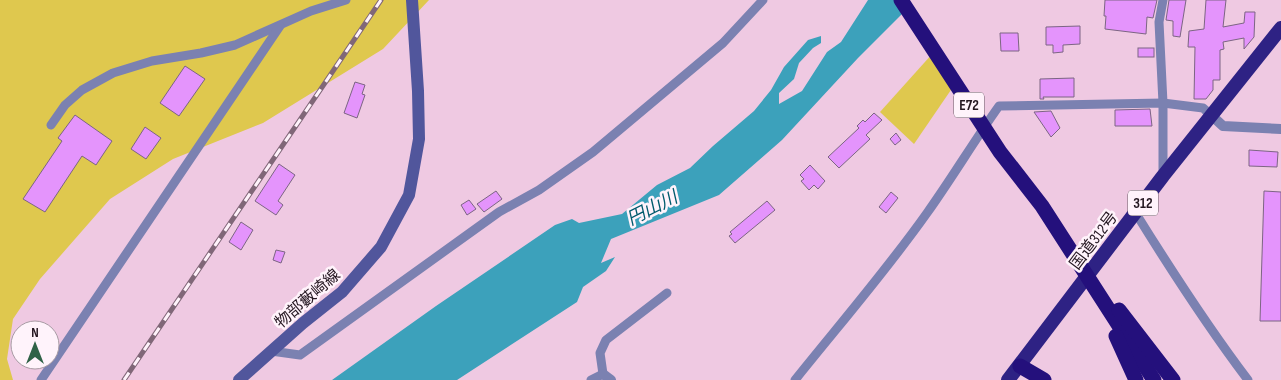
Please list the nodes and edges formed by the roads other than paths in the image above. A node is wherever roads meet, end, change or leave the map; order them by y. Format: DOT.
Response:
graph roads {
  1 [pos="346,0"];
  2 [pos="412,0"];
  3 [pos="763,0"];
  4 [pos="901,0"];
  5 [pos="1163,0"];
  6 [pos="280,26"];
  7 [pos="1281,28"];
  8 [pos="1163,103"];
  9 [pos="1211,115"];
  10 [pos="52,125"];
  11 [pos="1281,129"];
  12 [pos="1000,152"];
  13 [pos="1163,176"];
  14 [pos="1136,212"];
  15 [pos="667,293"];
  16 [pos="1110,310"];
  17 [pos="271,352"];
  18 [pos="1020,366"];
  19 [pos="607,377"];
  20 [pos="41,380"];
  21 [pos="239,380"];
  22 [pos="591,380"];
  23 [pos="795,380"];
  24 [pos="1008,380"];
  25 [pos="1034,380"];
  26 [pos="1044,380"];
  27 [pos="1136,380"];
  28 [pos="1154,380"];
  29 [pos="1173,380"];
  30 [pos="1248,380"];
  1 -- 6 [label="street"];
  2 -- 17 [label="main road, 物部藪崎線"];
  3 -- 17 [label="street"];
  4 -- 12 [label="highway, E72"];
  5 -- 8 [label="street"];
  6 -- 10 [label="street"];
  6 -- 20 [label="street"];
  7 -- 9 [label="highway, 国道312号 / 312"];
  8 -- 9 [label="street"];
  8 -- 13 [label="street"];
  8 -- 23 [label="street"];
  9 -- 11 [label="street"];
  9 -- 13 [label="highway, 国道312号 / 312"];
  12 -- 16 [label="highway, E72"];
  12 -- 16 [label="highway"];
  13 -- 14 [label="highway, 国道312号 / 312"];
  14 -- 18 [label="highway, 国道312号 / 312"];
  14 -- 30 [label="street"];
  15 -- 19 [label="street"];
  16 -- 27 [label="highway"];
  16 -- 28 [label="highway"];
  16 -- 29 [label="highway"];
  17 -- 21 [label="main road, 物部藪崎線"];
  18 -- 24 [label="highway, 国道312号 / 312"];
  18 -- 25 [label="highway"];
  18 -- 26 [label="highway"];
  19 -- 22 [label="street"];
}
